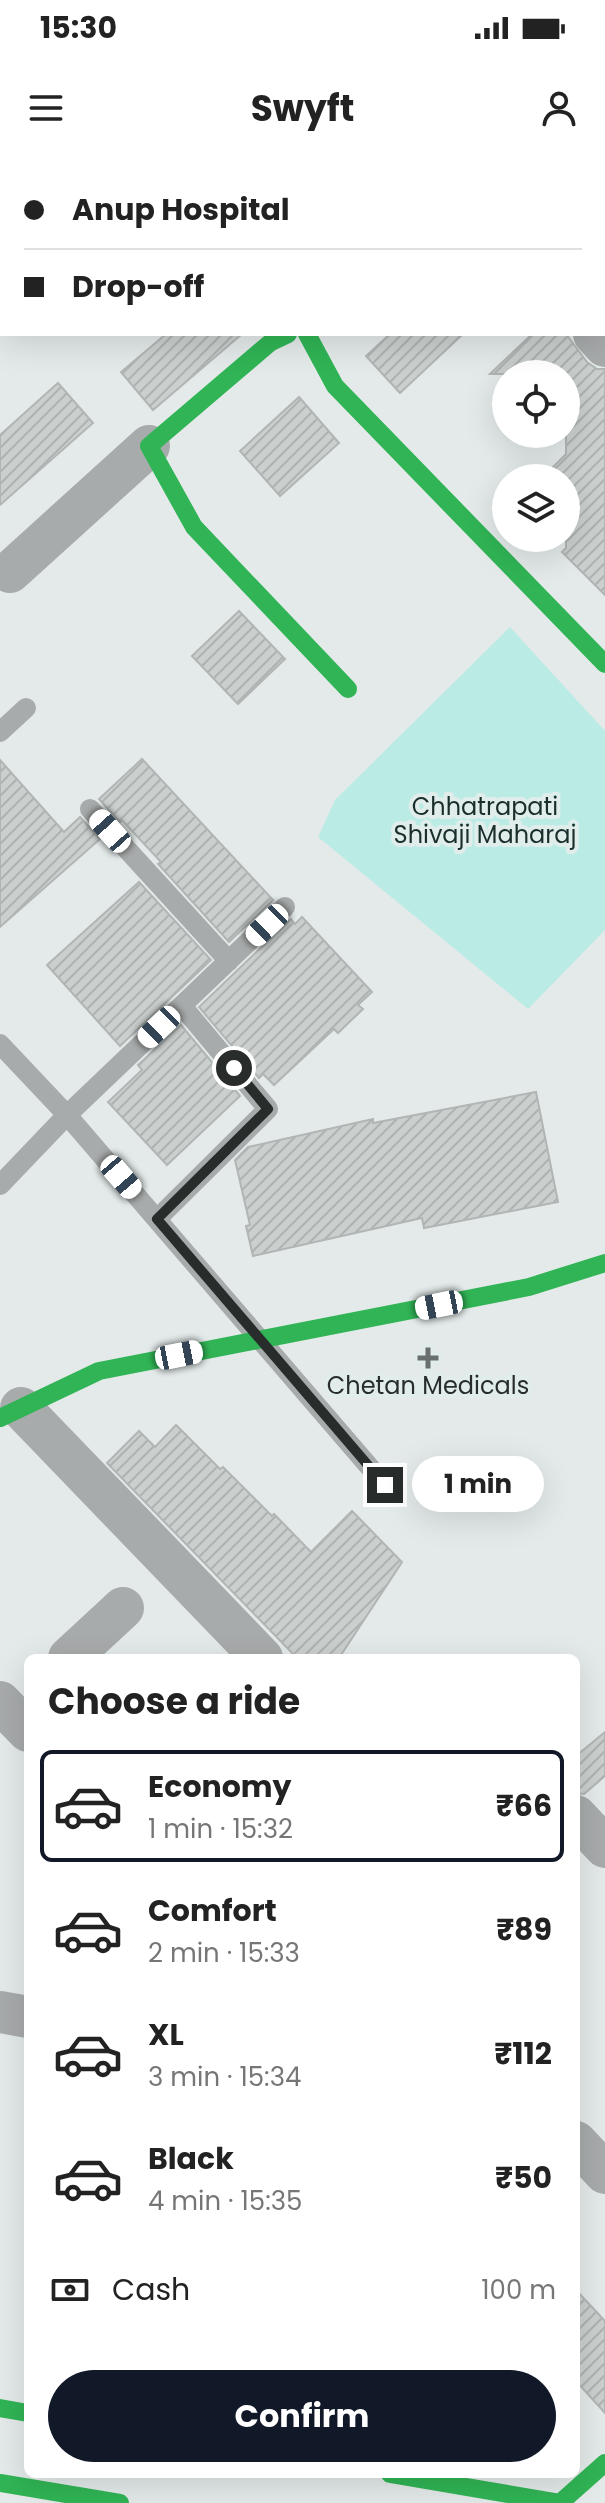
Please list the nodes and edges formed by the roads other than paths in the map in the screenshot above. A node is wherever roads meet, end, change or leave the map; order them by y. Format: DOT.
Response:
graph roads {
  1 [pos="284,336"];
  2 [pos="308,336"];
  3 [pos="149,446"];
  4 [pos="10,572"];
  5 [pos="605,664"];
  6 [pos="348,689"];
  7 [pos="26,708"];
  8 [pos="0,732"];
  9 [pos="90,809"];
  10 [pos="285,907"];
  11 [pos="229,961"];
  12 [pos="182,1006"];
  13 [pos="0,1044"];
  14 [pos="67,1115"];
  15 [pos="0,1185"];
  16 [pos="157,1219"];
  17 [pos="605,1263"];
  18 [pos="260,1340"];
  19 [pos="10,1413"];
  20 [pos="385,1485"];
  21 [pos="123,1608"];
  22 [pos="73,1654"];
  23 [pos="258,1654"];
  24 [pos="580,1820"];
  25 [pos="605,1847"];
  26 [pos="0,2012"];
  27 [pos="24,2016"];
  28 [pos="580,2146"];
  29 [pos="605,2173"];
  30 [pos="0,2408"];
  31 [pos="24,2412"];
  32 [pos="605,2463"];
  33 [pos="413,2478"];
  34 [pos="0,2483"];
  35 [pos="120,2503"];
  36 [pos="560,2503"];
  1 -- 3 [label="street"];
  2 -- 5 [label="street"];
  3 -- 4 [label="street"];
  3 -- 6 [label="street"];
  7 -- 8 [label="lane"];
  9 -- 11 [label="lane"];
  10 -- 11 [label="lane"];
  11 -- 12 [label="lane"];
  12 -- 14 [label="lane"];
  12 -- 16 [label="lane"];
  13 -- 14 [label="lane"];
  14 -- 15 [label="lane"];
  14 -- 16 [label="lane"];
  16 -- 18 [label="lane"];
  17 -- 18 [label="street"];
  18 -- 19 [label="street"];
  18 -- 20 [label="lane"];
  19 -- 23 [label="street"];
  21 -- 22 [label="street"];
  24 -- 25 [label="street"];
  26 -- 27 [label="street"];
  28 -- 29 [label="street"];
  30 -- 31 [label="street"];
  32 -- 36 [label="street"];
  33 -- 36 [label="street"];
  34 -- 35 [label="street"];
}
